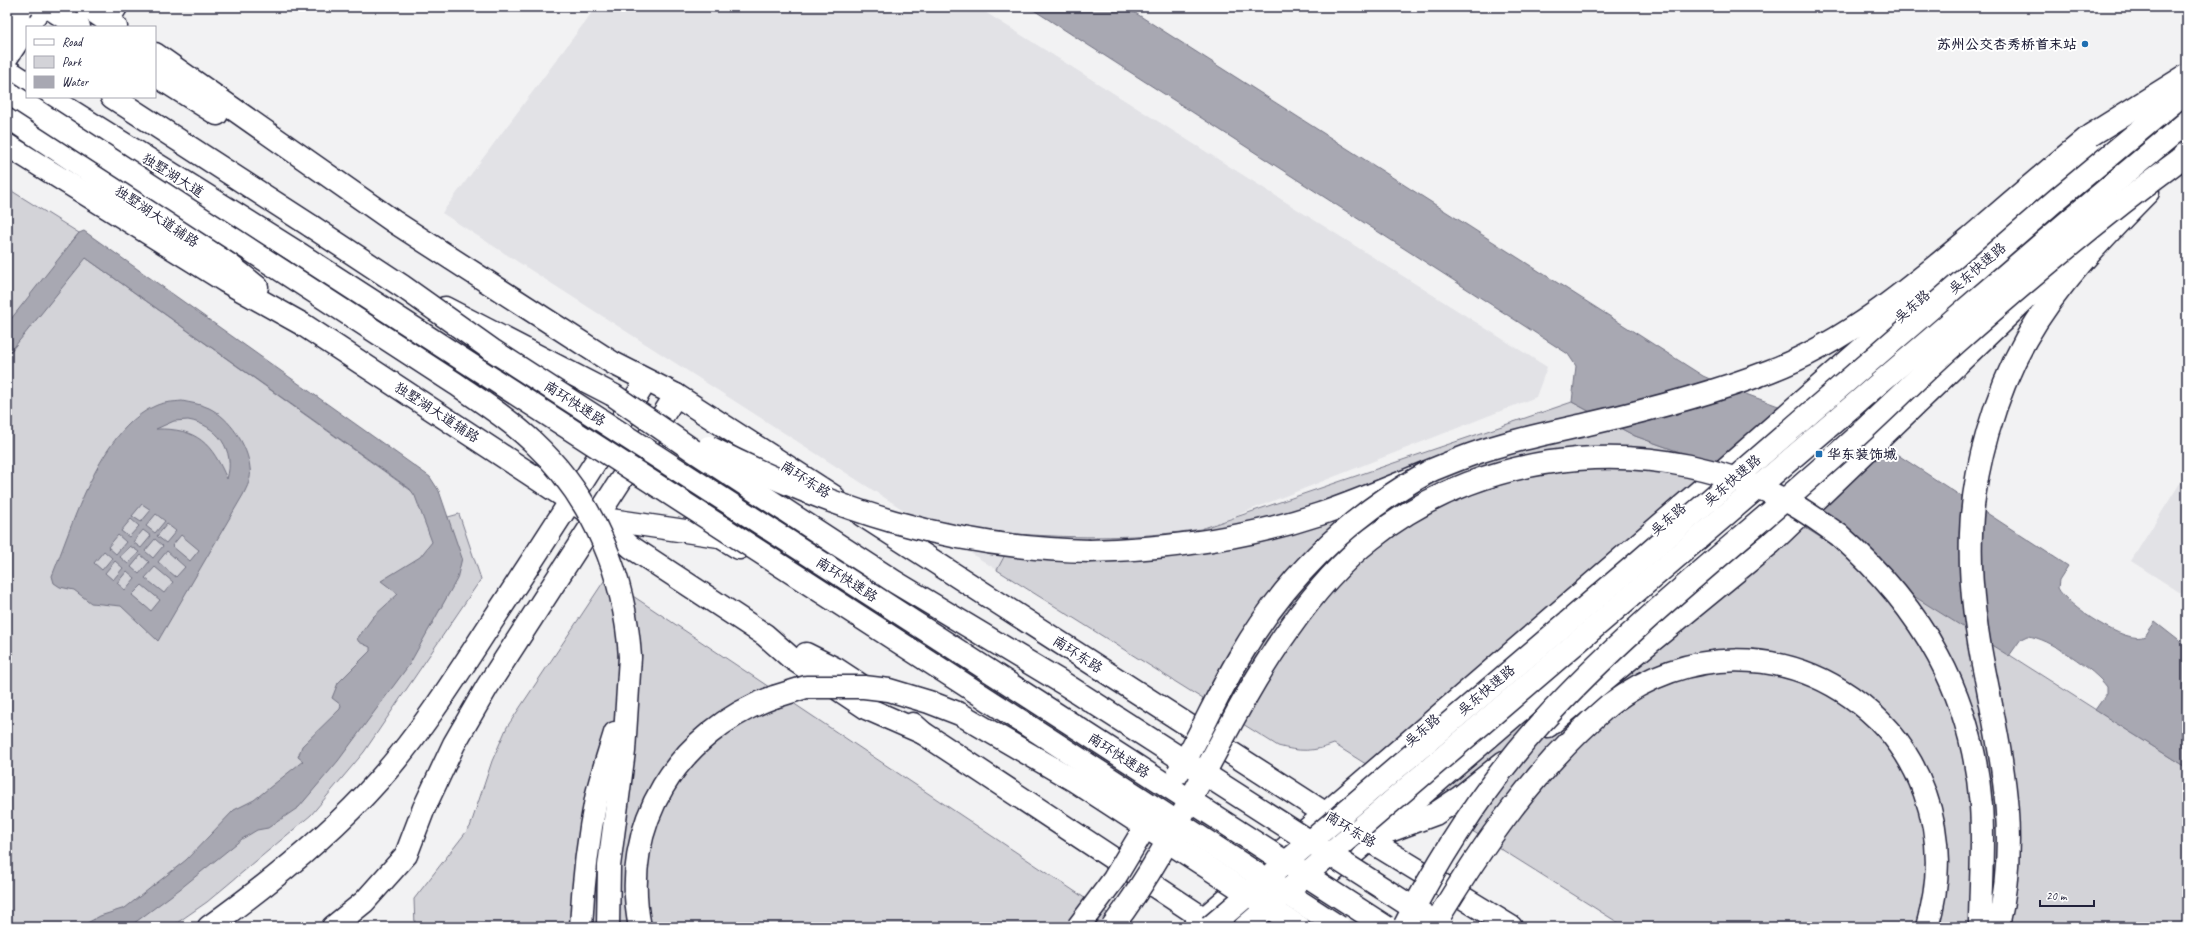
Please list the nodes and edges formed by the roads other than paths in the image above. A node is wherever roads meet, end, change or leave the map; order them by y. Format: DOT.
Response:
graph roads {
  1 [pos="23,7"];
  2 [pos="87,7"];
  3 [pos="50,10"];
  4 [pos="113,18"];
  5 [pos="28,26"];
  6 [pos="77,26"];
  7 [pos="26,28"];
  8 [pos="7,30"];
  9 [pos="26,42"];
  10 [pos="156,55"];
  11 [pos="7,57"];
  12 [pos="7,70"];
  13 [pos="2187,74"];
  14 [pos="156,76"];
  15 [pos="26,82"];
  16 [pos="2187,91"];
  17 [pos="7,92"];
  18 [pos="51,98"];
  19 [pos="114,98"];
  20 [pos="8,116"];
  21 [pos="2187,122"];
  22 [pos="7,145"];
  23 [pos="2185,150"];
  24 [pos="2120,203"];
  25 [pos="392,221"];
  26 [pos="298,253"];
  27 [pos="402,286"];
  28 [pos="302,324"];
  29 [pos="646,381"];
  30 [pos="613,395"];
  31 [pos="676,395"];
  32 [pos="1430,471"];
  33 [pos="572,501"];
  34 [pos="597,518"];
  35 [pos="630,684"];
  36 [pos="1326,814"];
  37 [pos="1368,839"];
  38 [pos="1247,881"];
  39 [pos="1293,921"];
  40 [pos="1206,925"];
  41 [pos="209,927"];
  42 [pos="333,927"];
  43 [pos="581,927"];
  44 [pos="608,927"];
  45 [pos="640,927"];
  46 [pos="1078,927"];
  47 [pos="1112,927"];
  48 [pos="1245,927"];
  49 [pos="1268,927"];
  50 [pos="1339,927"];
  51 [pos="1386,927"];
  52 [pos="1404,927"];
  53 [pos="1432,927"];
  54 [pos="1444,927"];
  55 [pos="1511,927"];
  56 [pos="1926,927"];
  57 [pos="1980,927"];
  58 [pos="1998,927"];
  1 -- 8 [label="main road, bridge"];
  2 -- 4 [label="main road"];
  3 -- 5 [label="main road"];
  3 -- 6 [label="main road"];
  7 -- 11 [label="main road, bridge"];
  8 -- 9 [label="main road"];
  10 -- 25 [label="main road"];
  12 -- 15 [label="main road"];
  13 -- 32 [label="main road, bridge"];
  13 -- 36 [label="main road, 吴东路"];
  14 -- 25 [label="main road"];
  16 -- 40 [label="main road, 吴东快速路, bridge"];
  17 -- 35 [label="main road, bridge"];
  18 -- 26 [label="main road, 独墅湖大道"];
  19 -- 27 [label="main road, 南环快速路, bridge"];
  20 -- 28 [label="main road, 独墅湖大道辅路"];
  21 -- 48 [label="main road, 吴东快速路, bridge"];
  22 -- 28 [label="main road, 独墅湖大道辅路"];
  23 -- 24 [label="main road, bridge"];
  23 -- 37 [label="main road"];
  23 -- 58 [label="main road, bridge"];
  24 -- 37 [label="main road, bridge"];
  24 -- 52 [label="main road, bridge"];
  25 -- 29 [label="main road"];
  26 -- 50 [label="main road, 南环快速路, bridge"];
  27 -- 30 [label="main road, bridge"];
  27 -- 51 [label="main road, 南环快速路, bridge"];
  28 -- 33 [label="main road, 独墅湖大道辅路"];
  29 -- 31 [label="main road, 南环东路"];
  29 -- 33 [label="main road"];
  30 -- 32 [label="main road, bridge"];
  30 -- 54 [label="main road, bridge"];
  31 -- 34 [label="main road"];
  31 -- 36 [label="main road, 南环东路"];
  32 -- 46 [label="main road, bridge"];
  33 -- 34 [label="main road"];
  33 -- 41 [label="main road"];
  34 -- 38 [label="main road"];
  34 -- 40 [label="main road"];
  34 -- 42 [label="main road"];
  35 -- 43 [label="main road"];
  35 -- 44 [label="main road"];
  36 -- 37 [label="main road, 南环东路"];
  36 -- 38 [label="main road, 吴东路"];
  37 -- 39 [label="main road"];
  37 -- 55 [label="main road, 南环东路"];
  38 -- 39 [label="main road"];
  38 -- 40 [label="main road, 吴东路"];
  39 -- 45 [label="main road, bridge"];
  39 -- 49 [label="main road"];
  47 -- 57 [label="main road, bridge"];
  53 -- 56 [label="main road, bridge"];
}
